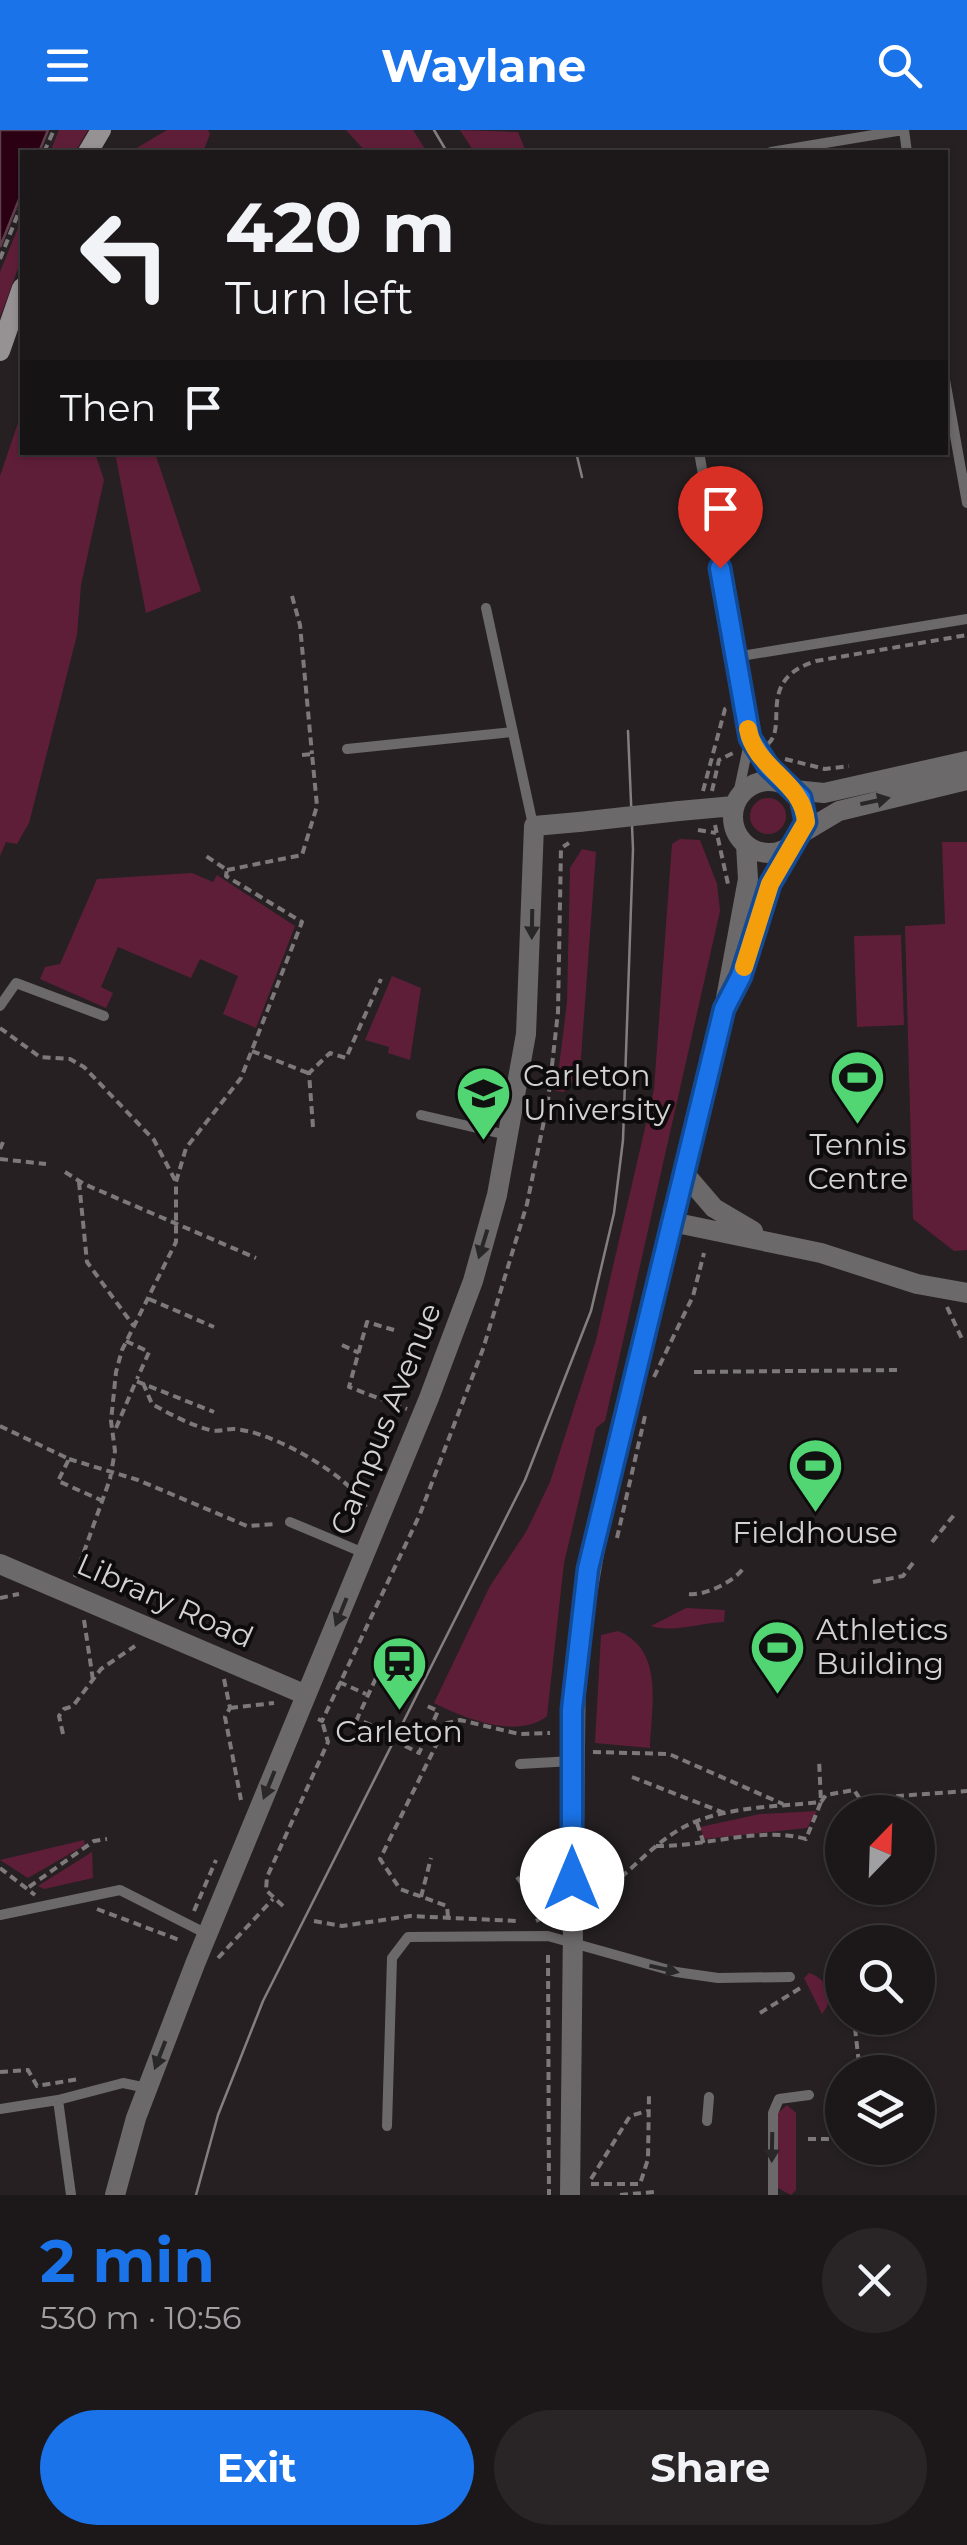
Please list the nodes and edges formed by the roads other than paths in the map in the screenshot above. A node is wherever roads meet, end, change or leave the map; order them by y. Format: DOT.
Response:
graph roads {
  1 [pos="903,130"];
  2 [pos="783,150"];
  3 [pos="20,294"];
  4 [pos="0,351"];
  5 [pos="948,397"];
  6 [pos="700,455"];
  7 [pos="967,503"];
  8 [pos="486,608"];
  9 [pos="967,619"];
  10 [pos="735,657"];
  11 [pos="513,732"];
  12 [pos="750,738"];
  13 [pos="347,749"];
  14 [pos="967,762"];
  15 [pos="967,780"];
  16 [pos="789,786"];
  17 [pos="736,802"];
  18 [pos="534,826"];
  19 [pos="795,840"];
  20 [pos="746,845"];
  21 [pos="0,1006"];
  22 [pos="724,1009"];
  23 [pos="104,1016"];
  24 [pos="421,1115"];
  25 [pos="508,1136"];
  26 [pos="684,1173"];
  27 [pos="672,1222"];
  28 [pos="798,1247"];
  29 [pos="967,1293"];
  30 [pos="290,1522"];
  31 [pos="365,1554"];
  32 [pos="0,1564"];
  33 [pos="306,1695"];
  34 [pos="572,1761"];
  35 [pos="520,1764"];
  36 [pos="0,1914"];
  37 [pos="208,1935"];
  38 [pos="571,1941"];
  39 [pos="790,1977"];
  40 [pos="148,2089"];
  41 [pos="809,2095"];
  42 [pos="709,2097"];
  43 [pos="58,2100"];
  44 [pos="0,2109"];
  45 [pos="707,2121"];
  46 [pos="387,2126"];
  47 [pos="71,2195"];
  48 [pos="115,2195"];
  49 [pos="570,2195"];
  50 [pos="773,2195"];
  1 -- 2 [label="lane"];
  3 -- 4 [label="main road"];
  5 -- 7 [label="lane"];
  6 -- 10 [label="lane"];
  8 -- 11 [label="lane"];
  9 -- 10 [label="lane"];
  10 -- 12 [label="lane"];
  11 -- 13 [label="lane"];
  11 -- 18 [label="lane"];
  12 -- 16 [label="lane"];
  12 -- 17 [label="lane"];
  14 -- 16 [label="street"];
  19 -- 15 [label="street, one-way"];
  16 -- 17 [label="street"];
  16 -- 19 [label="street"];
  17 -- 18 [label="street, bridge"];
  17 -- 20 [label="street"];
  18 -- 25 [label="street, Campus Avenue, one-way"];
  19 -- 20 [label="street"];
  19 -- 22 [label="street"];
  20 -- 22 [label="street"];
  21 -- 23 [label="lane"];
  22 -- 26 [label="street"];
  24 -- 25 [label="lane"];
  25 -- 31 [label="street, Campus Avenue, one-way"];
  26 -- 27 [label="street"];
  26 -- 28 [label="street"];
  27 -- 28 [label="street"];
  27 -- 34 [label="street"];
  28 -- 29 [label="street"];
  30 -- 31 [label="lane"];
  31 -- 33 [label="street, Campus Avenue, one-way"];
  32 -- 33 [label="street, Library Road"];
  33 -- 37 [label="street, Campus Avenue, one-way"];
  34 -- 35 [label="lane"];
  34 -- 38 [label="street"];
  36 -- 37 [label="lane"];
  37 -- 40 [label="street, Campus Avenue, one-way"];
  38 -- 39 [label="lane, one-way"];
  38 -- 46 [label="lane"];
  38 -- 49 [label="street"];
  40 -- 43 [label="lane"];
  40 -- 48 [label="street, Campus Avenue"];
  41 -- 50 [label="lane, one-way"];
  42 -- 45 [label="lane"];
  43 -- 44 [label="lane"];
  43 -- 47 [label="lane"];
}
